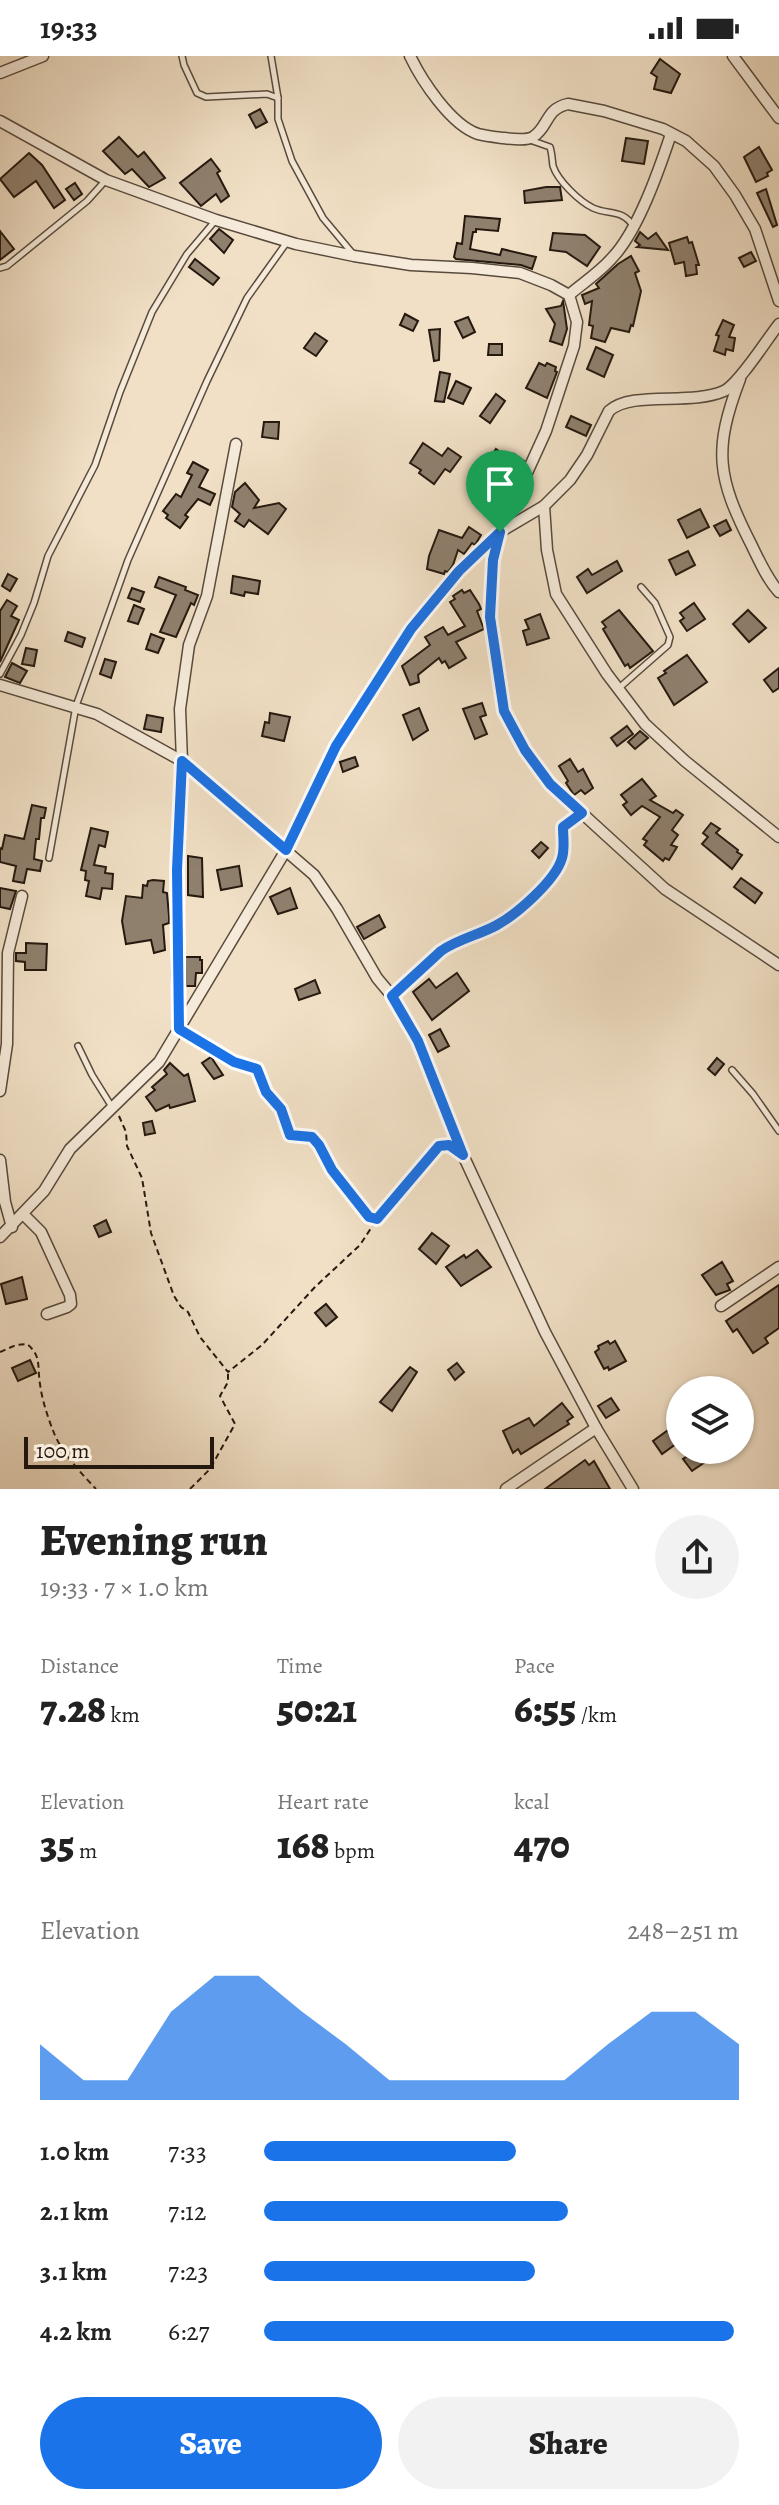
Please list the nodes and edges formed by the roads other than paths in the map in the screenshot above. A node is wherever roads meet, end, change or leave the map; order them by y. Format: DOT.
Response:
graph roads {
  1 [pos="43,56"];
  2 [pos="182,56"];
  3 [pos="271,56"];
  4 [pos="410,56"];
  5 [pos="733,56"];
  6 [pos="0,73"];
  7 [pos="278,98"];
  8 [pos="779,118"];
  9 [pos="0,121"];
  10 [pos="671,134"];
  11 [pos="528,139"];
  12 [pos="106,180"];
  13 [pos="216,220"];
  14 [pos="633,226"];
  15 [pos="287,241"];
  16 [pos="354,256"];
  17 [pos="0,268"];
  18 [pos="569,295"];
  19 [pos="779,301"];
  20 [pos="779,324"];
  21 [pos="741,374"];
  22 [pos="236,444"];
  23 [pos="544,506"];
  24 [pos="500,532"];
  25 [pos="641,587"];
  26 [pos="779,592"];
  27 [pos="0,674"];
  28 [pos="0,685"];
  29 [pos="619,689"];
  30 [pos="76,706"];
  31 [pos="182,761"];
  32 [pos="582,813"];
  33 [pos="779,837"];
  34 [pos="286,850"];
  35 [pos="49,858"];
  36 [pos="22,896"];
  37 [pos="779,965"];
  38 [pos="392,996"];
  39 [pos="179,1029"];
  40 [pos="78,1046"];
  41 [pos="732,1070"];
  42 [pos="0,1091"];
  43 [pos="112,1108"];
  44 [pos="779,1131"];
  45 [pos="0,1160"];
  46 [pos="23,1214"];
  47 [pos="12,1227"];
  48 [pos="0,1237"];
  49 [pos="779,1267"];
  50 [pos="721,1306"];
  51 [pos="47,1314"];
  52 [pos="596,1428"];
  53 [pos="506,1489"];
  54 [pos="633,1489"];
  1 -- 6 [label="street"];
  2 -- 7 [label="lane"];
  3 -- 7 [label="lane"];
  4 -- 11 [label="street"];
  5 -- 8 [label="street"];
  7 -- 16 [label="lane"];
  9 -- 12 [label="street"];
  10 -- 11 [label="street"];
  10 -- 14 [label="street"];
  10 -- 19 [label="street"];
  11 -- 14 [label="lane"];
  12 -- 13 [label="street"];
  12 -- 17 [label="lane"];
  13 -- 15 [label="street"];
  13 -- 27 [label="lane"];
  14 -- 18 [label="street"];
  15 -- 16 [label="street"];
  15 -- 30 [label="lane"];
  16 -- 18 [label="street"];
  18 -- 24 [label="street"];
  20 -- 21 [label="street"];
  21 -- 23 [label="street"];
  21 -- 26 [label="street"];
  22 -- 31 [label="street"];
  23 -- 24 [label="street"];
  23 -- 29 [label="street"];
  24 -- 32 [label="street"];
  24 -- 34 [label="street"];
  25 -- 29 [label="lane"];
  28 -- 30 [label="street"];
  29 -- 33 [label="street"];
  30 -- 31 [label="street"];
  30 -- 35 [label="lane"];
  31 -- 34 [label="street"];
  31 -- 39 [label="street"];
  32 -- 37 [label="street"];
  32 -- 38 [label="lane"];
  34 -- 38 [label="street"];
  34 -- 39 [label="street"];
  36 -- 42 [label="street"];
  38 -- 52 [label="street"];
  39 -- 43 [label="street"];
  40 -- 43 [label="lane"];
  41 -- 44 [label="lane"];
  43 -- 46 [label="street"];
  45 -- 47 [label="street"];
  46 -- 47 [label="street"];
  46 -- 51 [label="street"];
  47 -- 48 [label="street"];
  49 -- 50 [label="street"];
  52 -- 53 [label="street"];
  52 -- 54 [label="street"];
}
